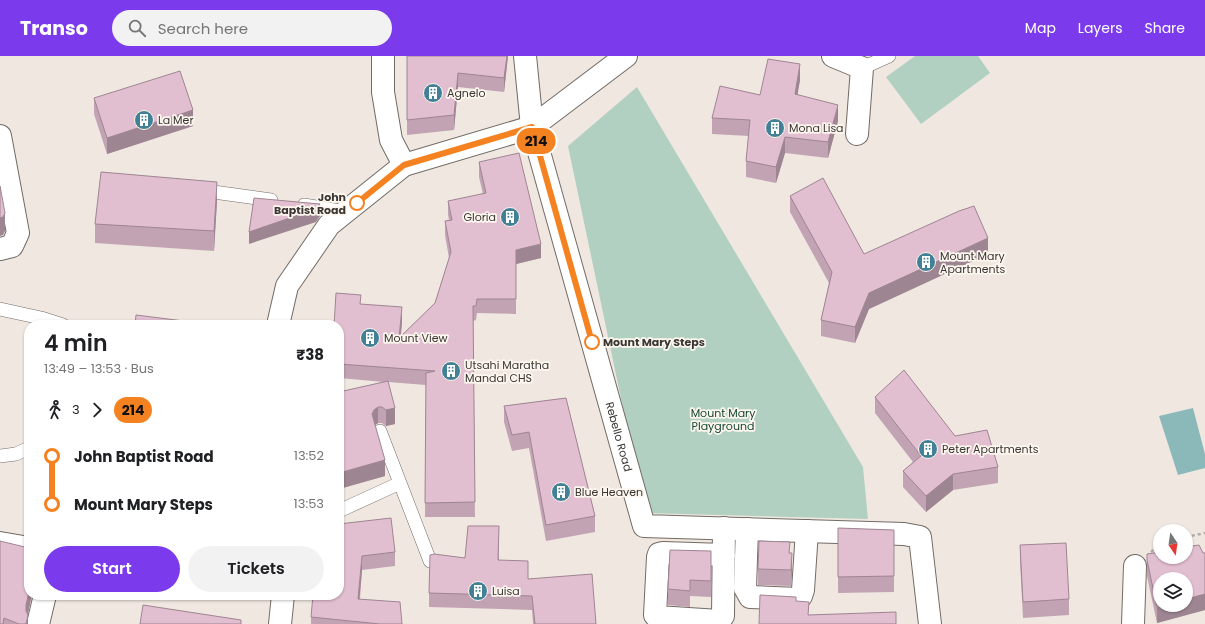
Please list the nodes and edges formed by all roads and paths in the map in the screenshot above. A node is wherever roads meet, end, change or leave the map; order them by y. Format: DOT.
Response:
graph roads {
  1 [pos="384,56"];
  2 [pos="525,56"];
  3 [pos="626,56"];
  4 [pos="833,56"];
  5 [pos="889,56"];
  6 [pos="862,68"];
  7 [pos="532,127"];
  8 [pos="858,134"];
  9 [pos="0,136"];
  10 [pos="404,165"];
  11 [pos="186,188"];
  12 [pos="346,212"];
  13 [pos="0,248"];
  14 [pos="0,309"];
  15 [pos="48,320"];
  16 [pos="279,320"];
  17 [pos="380,431"];
  18 [pos="24,450"];
  19 [pos="0,456"];
  20 [pos="400,483"];
  21 [pos="344,509"];
  22 [pos="724,528"];
  23 [pos="1205,533"];
  24 [pos="1193,536"];
  25 [pos="747,537"];
  26 [pos="806,538"];
  27 [pos="0,543"];
  28 [pos="24,547"];
  29 [pos="724,555"];
  30 [pos="430,561"];
  31 [pos="1135,566"];
  32 [pos="44,600"];
  33 [pos="282,600"];
  34 [pos="38,624"];
  35 [pos="280,624"];
  36 [pos="930,624"];
  37 [pos="1133,624"];
  1 -- 10 [label="street"];
  2 -- 7 [label="street"];
  3 -- 7 [label="street"];
  4 -- 6 [label="street"];
  5 -- 6 [label="lane"];
  6 -- 8 [label="street"];
  7 -- 10 [label="street"];
  7 -- 22 [label="street, Rebello Road"];
  9 -- 13 [label="street"];
  10 -- 12 [label="street"];
  11 -- 12 [label="lane"];
  12 -- 16 [label="street"];
  14 -- 15 [label="lane"];
  17 -- 20 [label="lane"];
  18 -- 19 [label="lane"];
  20 -- 21 [label="lane"];
  20 -- 30 [label="lane"];
  22 -- 25 [label="street, Rebello Road"];
  22 -- 29 [label="street"];
  23 -- 24 [label="path"];
  25 -- 26 [label="street, Rebello Road"];
  25 -- 26 [label="street"];
  26 -- 36 [label="street, Rebello Road"];
  27 -- 28 [label="street"];
  31 -- 37 [label="street"];
  32 -- 34 [label="street"];
  33 -- 35 [label="street"];
}
